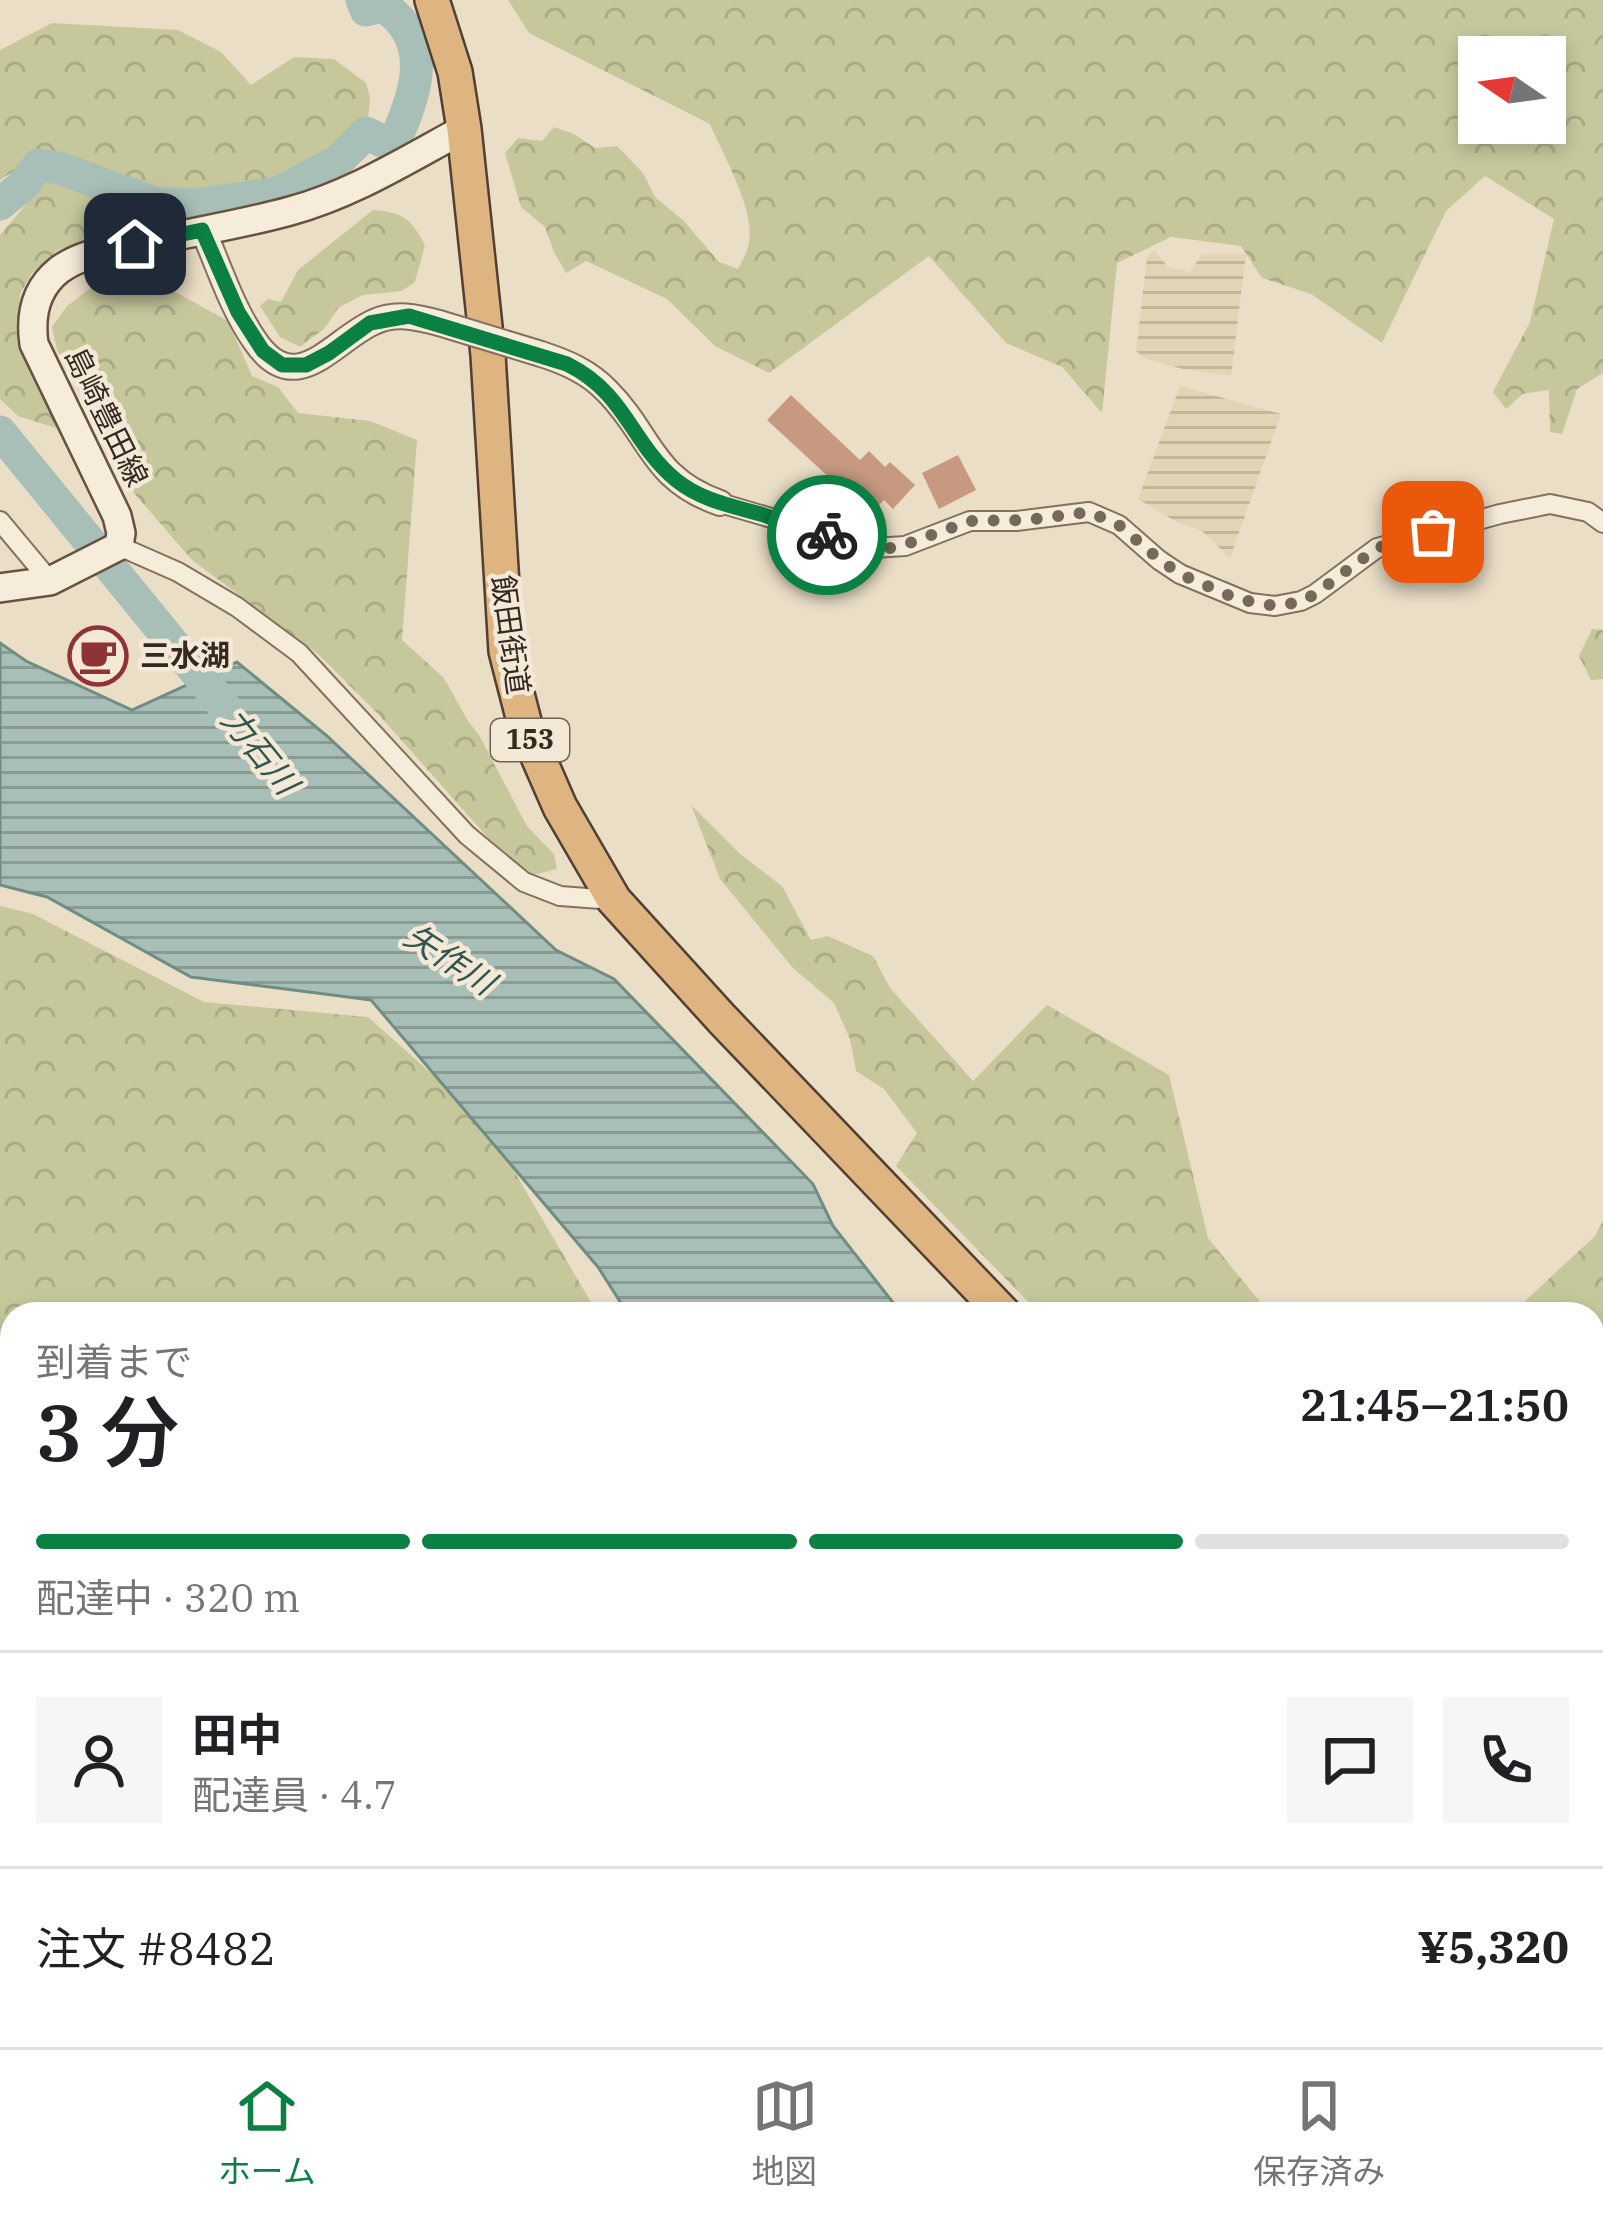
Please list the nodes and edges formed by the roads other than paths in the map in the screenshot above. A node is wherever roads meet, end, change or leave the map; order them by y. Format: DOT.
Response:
graph roads {
  1 [pos="432,0"];
  2 [pos="464,129"];
  3 [pos="202,230"];
  4 [pos="720,503"];
  5 [pos="0,521"];
  6 [pos="1603,524"];
  7 [pos="118,546"];
  8 [pos="54,579"];
  9 [pos="0,589"];
  10 [pos="614,900"];
  11 [pos="993,1302"];
  1 -- 2 [label="highway, 飯田街道 / 153"];
  2 -- 3 [label="main road, 島崎豊田線"];
  2 -- 10 [label="highway, 飯田街道 / 153"];
  3 -- 4 [label="street, bridge"];
  3 -- 7 [label="main road, 島崎豊田線"];
  4 -- 6 [label="street"];
  5 -- 8 [label="street"];
  7 -- 8 [label="main road"];
  7 -- 10 [label="street"];
  8 -- 9 [label="main road"];
  10 -- 11 [label="highway, 飯田街道 / 153"];
}
